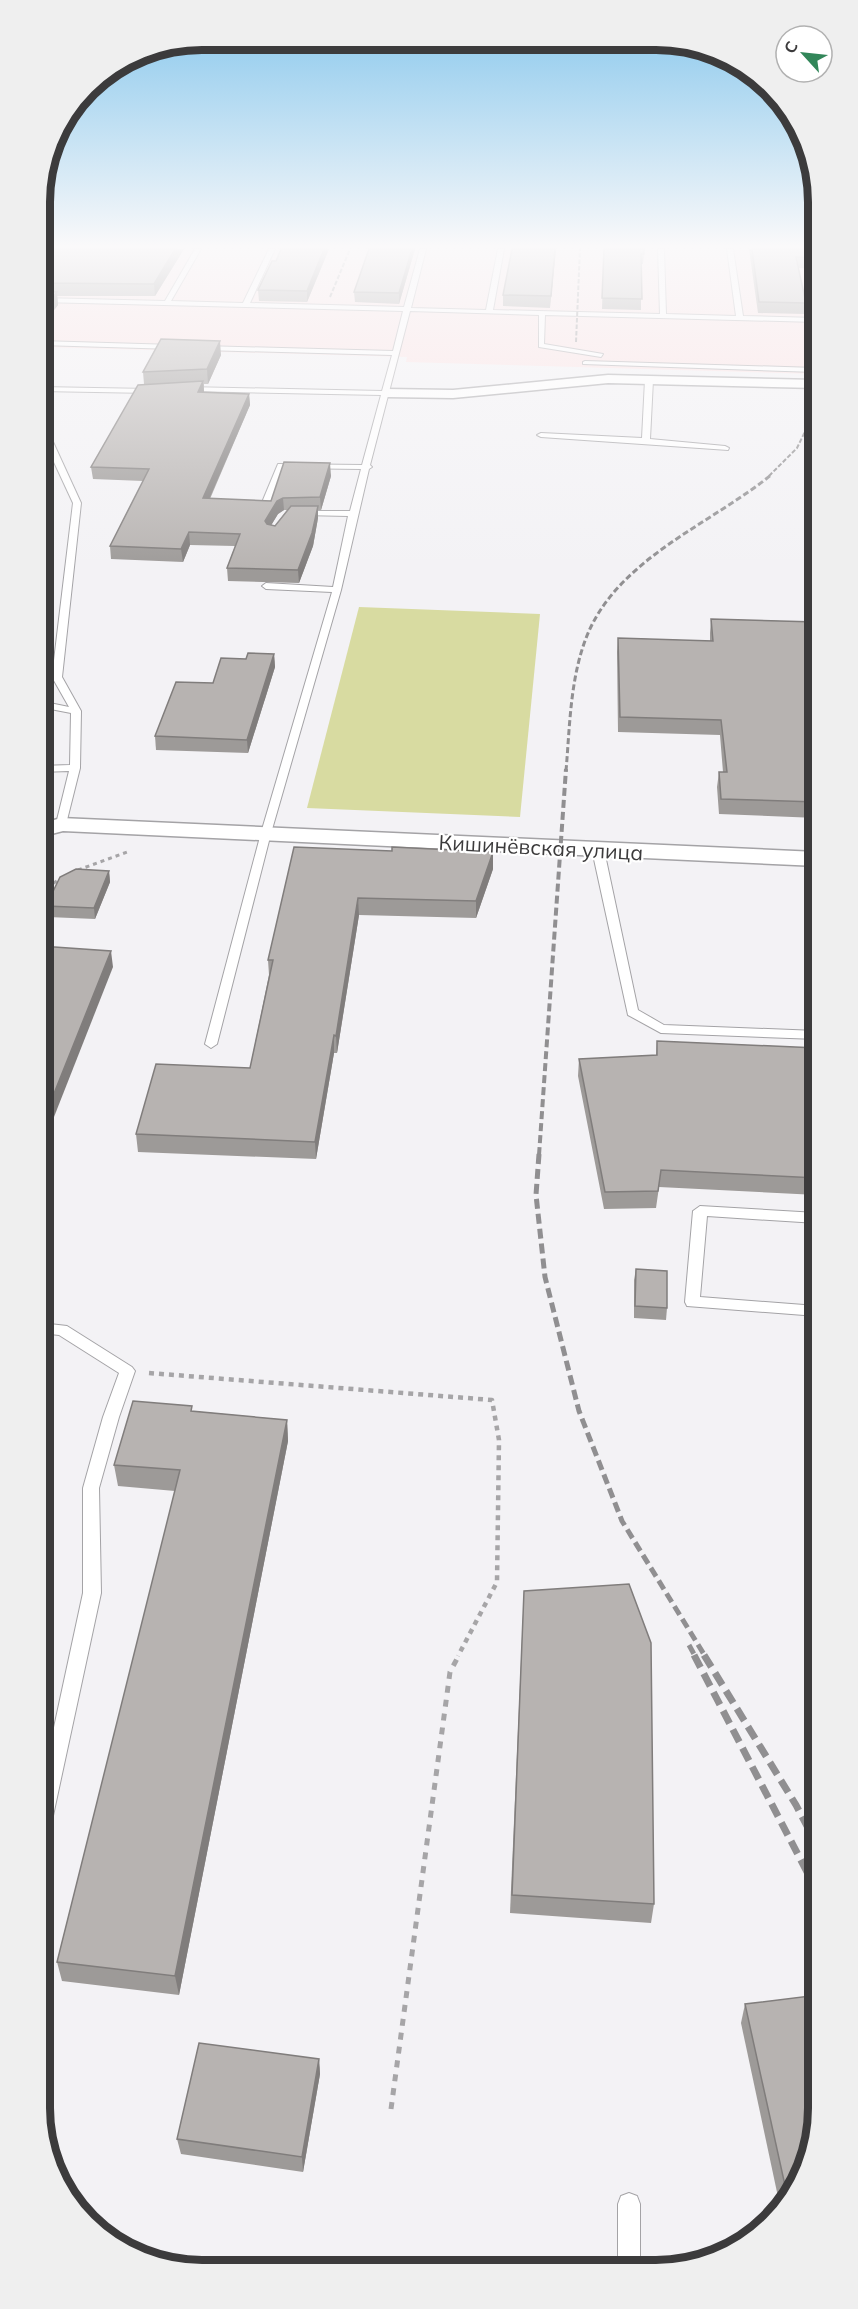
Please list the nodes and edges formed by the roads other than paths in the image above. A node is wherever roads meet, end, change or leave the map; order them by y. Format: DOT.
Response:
graph roads {
  1 [pos="395,357"];
  2 [pos="585,363"];
  3 [pos="808,370"];
  4 [pos="649,380"];
  5 [pos="808,384"];
  6 [pos="50,389"];
  7 [pos="179,390"];
  8 [pos="157,391"];
  9 [pos="386,393"];
  10 [pos="541,435"];
  11 [pos="646,441"];
  12 [pos="50,444"];
  13 [pos="725,448"];
  14 [pos="368,467"];
  15 [pos="267,500"];
  16 [pos="288,514"];
  17 [pos="353,514"];
  18 [pos="266,586"];
  19 [pos="337,590"];
  20 [pos="50,706"];
  21 [pos="76,711"];
  22 [pos="75,768"];
  23 [pos="50,769"];
  24 [pos="61,824"];
  25 [pos="50,828"];
  26 [pos="266,833"];
  27 [pos="598,850"];
  28 [pos="808,859"];
  29 [pos="808,1035"];
  30 [pos="211,1044"];
  31 [pos="808,1217"];
  32 [pos="808,1310"];
  33 [pos="49,1329"];
  34 [pos="49,1792"];
  35 [pos="629,2204"];
  36 [pos="629,2260"];
  1 -- 9 [label="lane"];
  2 -- 3 [label="lane"];
  4 -- 5 [label="street"];
  4 -- 9 [label="street"];
  4 -- 11 [label="lane"];
  6 -- 8 [label="lane"];
  7 -- 9 [label="lane"];
  9 -- 14 [label="lane"];
  10 -- 11 [label="lane"];
  11 -- 13 [label="lane"];
  12 -- 21 [label="lane"];
  14 -- 15 [label="lane"];
  14 -- 17 [label="lane"];
  16 -- 17 [label="lane"];
  17 -- 19 [label="lane"];
  18 -- 19 [label="lane"];
  19 -- 26 [label="lane"];
  20 -- 21 [label="lane"];
  21 -- 22 [label="lane"];
  22 -- 23 [label="lane"];
  22 -- 24 [label="lane"];
  24 -- 25 [label="street"];
  24 -- 26 [label="street, Кишинёвская улица"];
  26 -- 27 [label="street, Кишинёвская улица"];
  26 -- 30 [label="lane"];
  27 -- 28 [label="street, Кишинёвская улица"];
  27 -- 29 [label="lane"];
  31 -- 32 [label="lane"];
  33 -- 34 [label="lane"];
  35 -- 36 [label="lane"];
}
